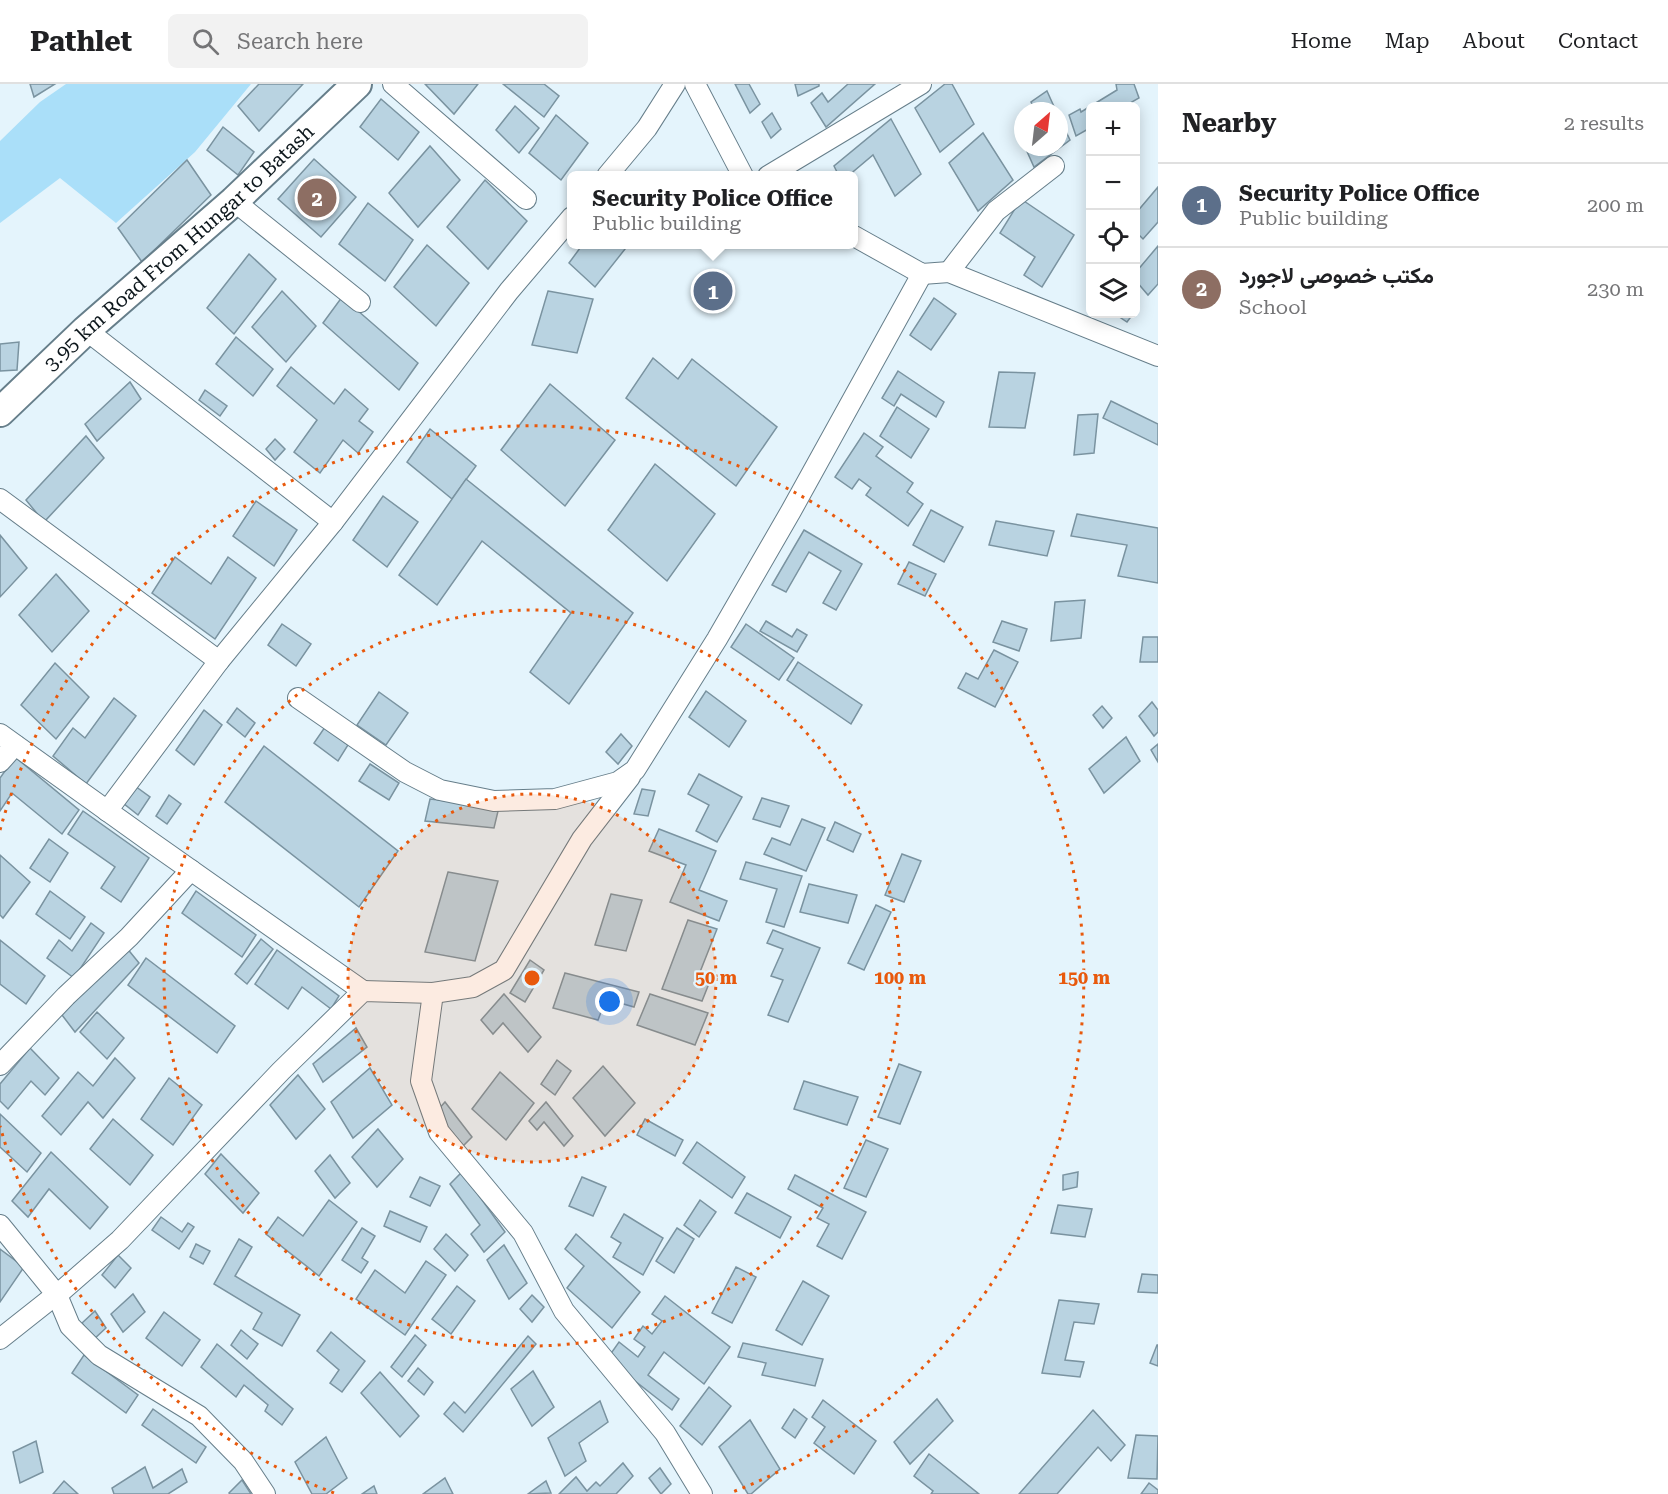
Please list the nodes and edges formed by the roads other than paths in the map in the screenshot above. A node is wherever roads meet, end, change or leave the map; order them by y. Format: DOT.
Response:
graph roads {
  1 [pos="393,84"];
  2 [pos="675,84"];
  3 [pos="695,84"];
  4 [pos="921,84"];
  5 [pos="349,87"];
  6 [pos="1054,166"];
  7 [pos="611,171"];
  8 [pos="740,171"];
  9 [pos="776,171"];
  10 [pos="526,199"];
  11 [pos="234,201"];
  12 [pos="567,223"];
  13 [pos="858,238"];
  14 [pos="949,272"];
  15 [pos="922,274"];
  16 [pos="360,302"];
  17 [pos="86,330"];
  18 [pos="1158,356"];
  19 [pos="0,412"];
  20 [pos="0,499"];
  21 [pos="333,522"];
  22 [pos="219,661"];
  23 [pos="298,698"];
  24 [pos="8,739"];
  25 [pos="0,762"];
  26 [pos="635,770"];
  27 [pos="107,811"];
  28 [pos="191,870"];
  29 [pos="363,991"];
  30 [pos="433,993"];
  31 [pos="0,1065"];
  32 [pos="0,1226"];
  33 [pos="52,1298"];
  34 [pos="0,1339"];
  35 [pos="265,1494"];
  36 [pos="702,1494"];
  1 -- 10 [label="street"];
  2 -- 7 [label="street"];
  3 -- 8 [label="street"];
  4 -- 9 [label="street"];
  5 -- 11 [label="street, 3.95 km Road From Hungar to Batash"];
  6 -- 14 [label="street"];
  11 -- 16 [label="street"];
  11 -- 17 [label="street, 3.95 km Road From Hungar to Batash"];
  12 -- 21 [label="street"];
  13 -- 15 [label="street"];
  14 -- 15 [label="street"];
  14 -- 18 [label="street"];
  15 -- 26 [label="street"];
  17 -- 19 [label="street, 3.95 km Road From Hungar to Batash"];
  17 -- 21 [label="street"];
  20 -- 22 [label="street"];
  21 -- 22 [label="street"];
  22 -- 27 [label="street"];
  23 -- 26 [label="street"];
  24 -- 25 [label="street"];
  24 -- 27 [label="street"];
  26 -- 30 [label="street"];
  27 -- 28 [label="street"];
  28 -- 29 [label="street"];
  28 -- 31 [label="street"];
  29 -- 30 [label="street"];
  29 -- 33 [label="street"];
  30 -- 36 [label="street"];
  32 -- 33 [label="street"];
  33 -- 34 [label="street"];
  33 -- 35 [label="street"];
}
